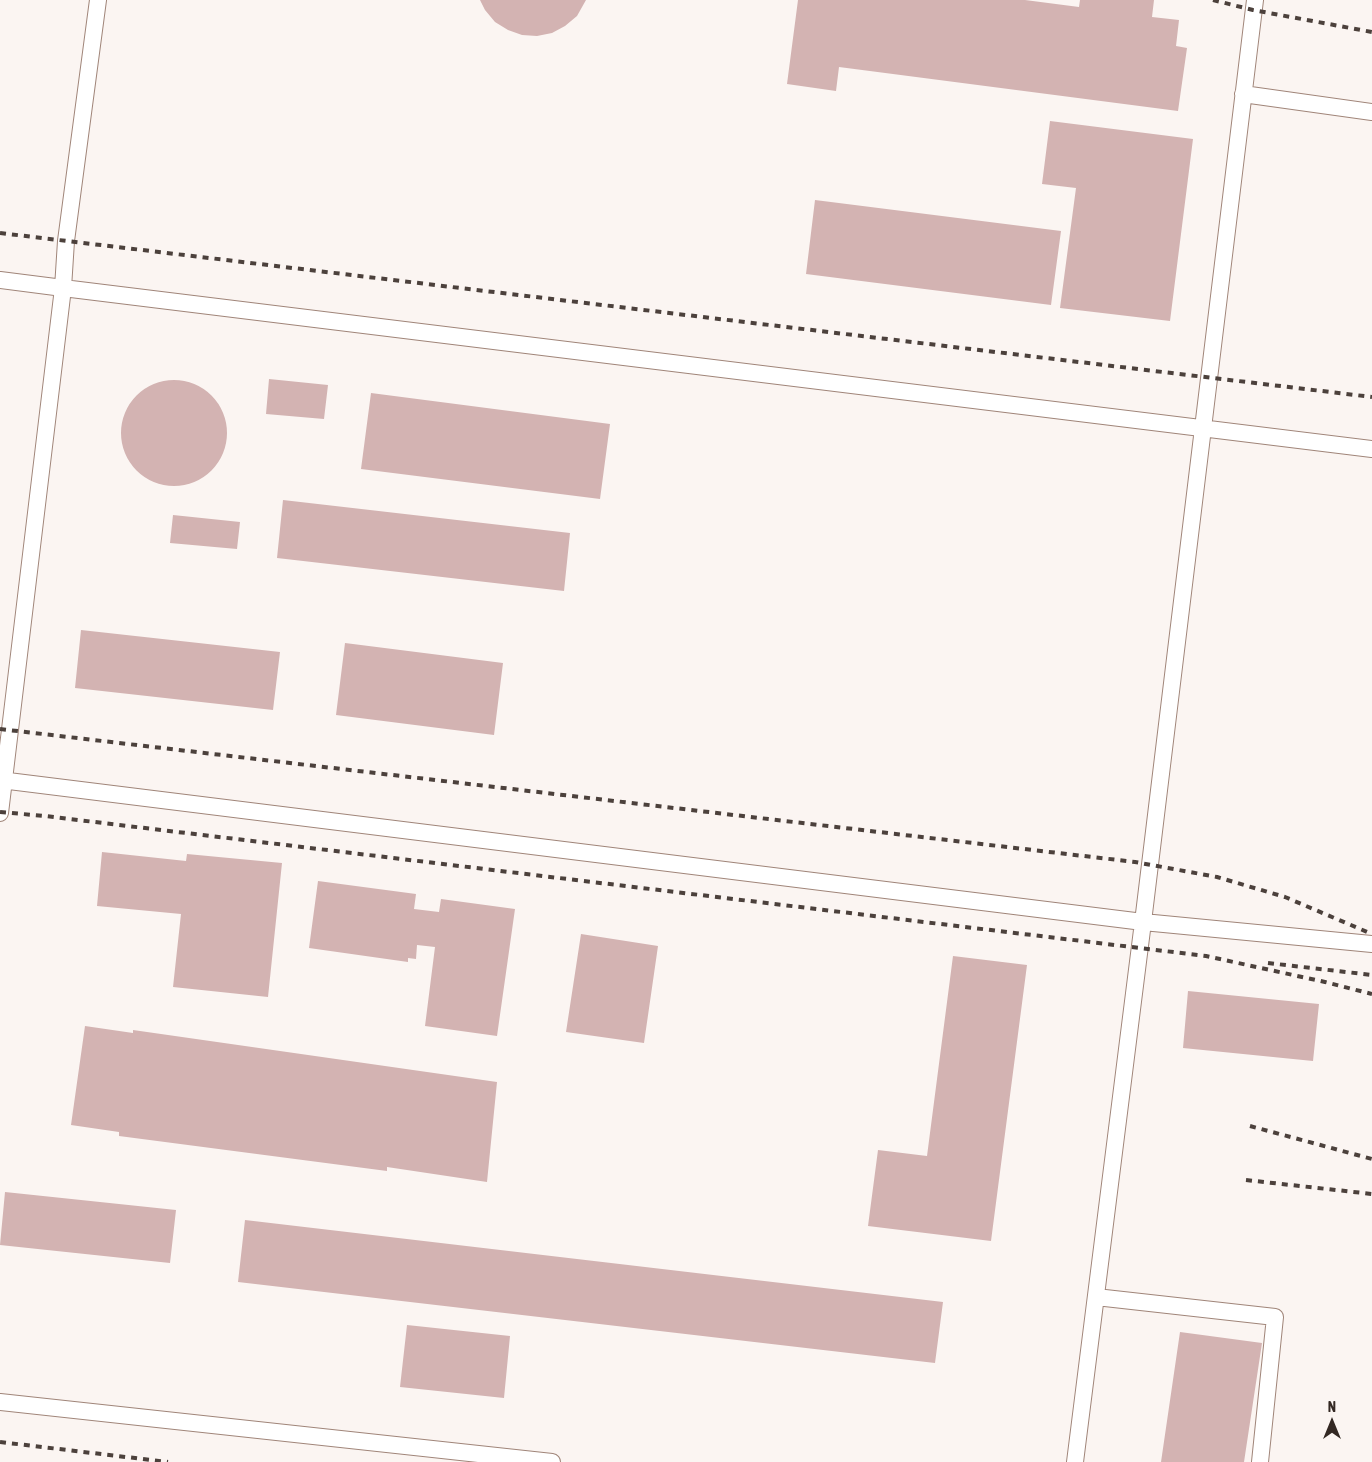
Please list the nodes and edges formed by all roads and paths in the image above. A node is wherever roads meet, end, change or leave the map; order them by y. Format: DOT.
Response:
graph roads {
  1 [pos="98,0"];
  2 [pos="1255,0"];
  3 [pos="1243,94"];
  4 [pos="1372,112"];
  5 [pos="0,280"];
  6 [pos="63,288"];
  7 [pos="1204,428"];
  8 [pos="1372,449"];
  9 [pos="2,780"];
  10 [pos="0,813"];
  11 [pos="1143,922"];
  12 [pos="1372,944"];
  13 [pos="1096,1296"];
  14 [pos="0,1402"];
  15 [pos="552,1462"];
  16 [pos="1075,1462"];
  17 [pos="1260,1462"];
  1 -- 6 [label="lane"];
  2 -- 3 [label="lane"];
  3 -- 4 [label="lane"];
  3 -- 7 [label="lane"];
  5 -- 6 [label="lane"];
  6 -- 7 [label="lane"];
  6 -- 9 [label="lane"];
  7 -- 8 [label="lane"];
  7 -- 11 [label="lane"];
  9 -- 10 [label="lane"];
  9 -- 11 [label="lane"];
  11 -- 12 [label="lane"];
  11 -- 13 [label="lane"];
  13 -- 16 [label="lane"];
  13 -- 17 [label="lane"];
  14 -- 15 [label="lane"];
}
